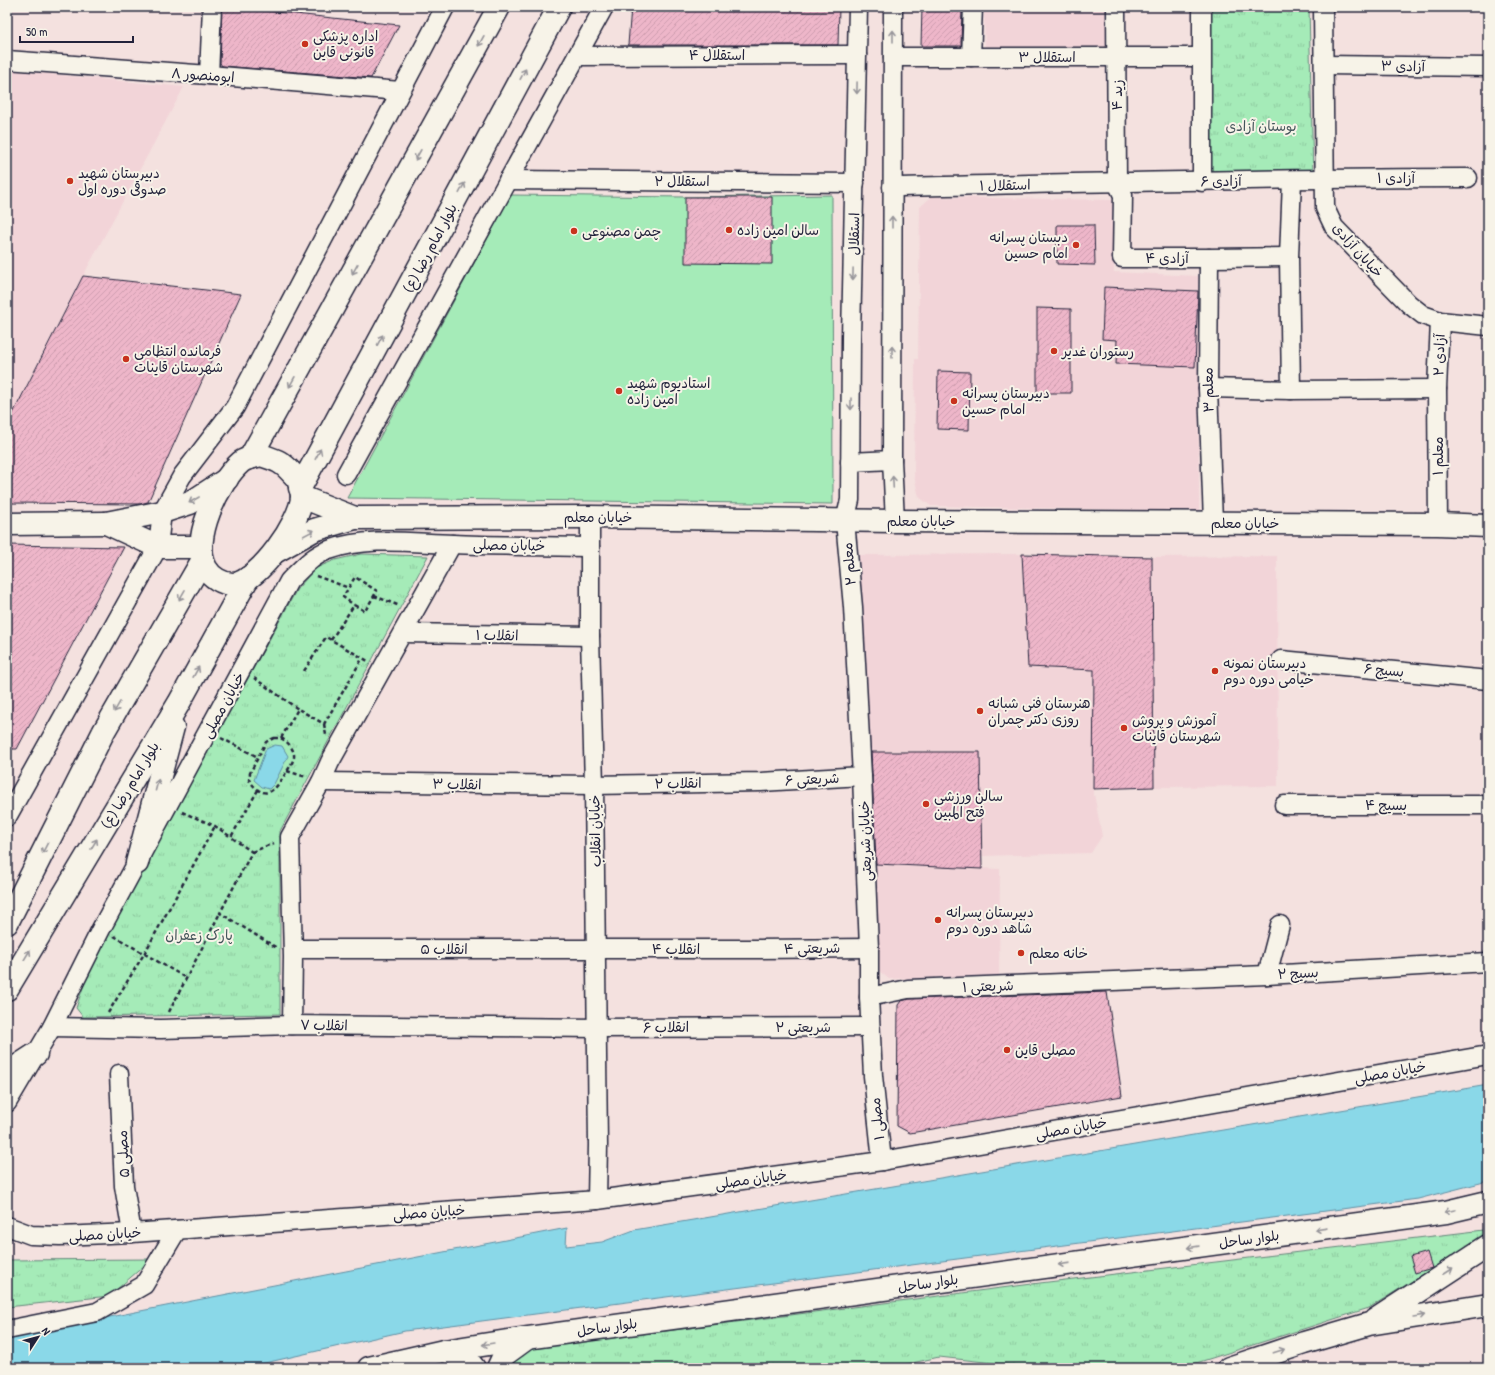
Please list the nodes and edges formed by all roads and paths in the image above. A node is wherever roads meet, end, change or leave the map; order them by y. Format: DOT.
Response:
graph roads {
  1 [pos="212,7"];
  2 [pos="445,7"];
  3 [pos="499,7"];
  4 [pos="560,7"];
  5 [pos="604,7"];
  6 [pos="858,7"];
  7 [pos="893,7"];
  8 [pos="973,7"];
  9 [pos="1116,7"];
  10 [pos="1202,7"];
  11 [pos="1323,7"];
  12 [pos="858,55"];
  13 [pos="578,56"];
  14 [pos="893,57"];
  15 [pos="971,57"];
  16 [pos="1116,57"];
  17 [pos="1201,58"];
  18 [pos="7,60"];
  19 [pos="1324,65"];
  20 [pos="1485,67"];
  21 [pos="209,75"];
  22 [pos="400,91"];
  23 [pos="1324,178"];
  24 [pos="1468,178"];
  25 [pos="508,180"];
  26 [pos="1292,180"];
  27 [pos="1202,182"];
  28 [pos="855,183"];
  29 [pos="1117,183"];
  30 [pos="892,187"];
  31 [pos="1289,257"];
  32 [pos="1209,258"];
  33 [pos="1440,321"];
  34 [pos="1488,326"];
  35 [pos="1208,388"];
  36 [pos="1437,389"];
  37 [pos="1291,390"];
  38 [pos="250,458"];
  39 [pos="892,460"];
  40 [pos="850,462"];
  41 [pos="346,474"];
  42 [pos="227,479"];
  43 [pos="301,493"];
  44 [pos="162,512"];
  45 [pos="590,517"];
  46 [pos="355,518"];
  47 [pos="845,521"];
  48 [pos="895,521"];
  49 [pos="1213,522"];
  50 [pos="106,523"];
  51 [pos="7,524"];
  52 [pos="1438,524"];
  53 [pos="1483,529"];
  54 [pos="452,544"];
  55 [pos="590,546"];
  56 [pos="158,547"];
  57 [pos="275,552"];
  58 [pos="202,554"];
  59 [pos="313,575"];
  60 [pos="248,578"];
  61 [pos="349,588"];
  62 [pos="374,596"];
  63 [pos="354,605"];
  64 [pos="853,607"];
  65 [pos="414,613"];
  66 [pos="403,633"];
  67 [pos="590,636"];
  68 [pos="331,640"];
  69 [pos="362,659"];
  70 [pos="1281,660"];
  71 [pos="383,668"];
  72 [pos="242,670"];
  73 [pos="304,671"];
  74 [pos="1488,680"];
  75 [pos="179,702"];
  76 [pos="298,708"];
  77 [pos="208,732"];
  78 [pos="281,738"];
  79 [pos="258,757"];
  80 [pos="862,776"];
  81 [pos="321,782"];
  82 [pos="761,782"];
  83 [pos="594,785"];
  84 [pos="258,790"];
  85 [pos="1488,804"];
  86 [pos="1284,805"];
  87 [pos="167,806"];
  88 [pos="7,817"];
  89 [pos="215,826"];
  90 [pos="290,837"];
  91 [pos="231,838"];
  92 [pos="252,852"];
  93 [pos="137,863"];
  94 [pos="220,913"];
  95 [pos="7,923"];
  96 [pos="1280,925"];
  97 [pos="101,929"];
  98 [pos="869,948"];
  99 [pos="596,949"];
  100 [pos="756,949"];
  101 [pos="293,953"];
  102 [pos="144,954"];
  103 [pos="1488,962"];
  104 [pos="1267,975"];
  105 [pos="186,978"];
  106 [pos="1107,981"];
  107 [pos="7,989"];
  108 [pos="869,997"];
  109 [pos="292,1025"];
  110 [pos="52,1027"];
  111 [pos="735,1027"];
  112 [pos="870,1027"];
  113 [pos="597,1028"];
  114 [pos="98,1029"];
  115 [pos="161,1029"];
  116 [pos="36,1054"];
  117 [pos="1488,1055"];
  118 [pos="7,1073"];
  119 [pos="119,1074"];
  120 [pos="873,1076"];
  121 [pos="7,1103"];
  122 [pos="882,1161"];
  123 [pos="597,1200"];
  124 [pos="1488,1202"];
  125 [pos="7,1226"];
  126 [pos="177,1230"];
  127 [pos="132,1233"];
  128 [pos="1488,1246"];
  129 [pos="1488,1304"];
  130 [pos="1369,1324"];
  131 [pos="7,1330"];
  132 [pos="527,1338"];
  133 [pos="444,1352"];
  134 [pos="369,1368"];
  135 [pos="474,1368"];
  136 [pos="498,1368"];
  137 [pos="1229,1368"];
  1 -- 21 [label="street"];
  2 -- 22 [label="street"];
  3 -- 38 [label="main road, one-way"];
  43 -- 4 [label="main road, بلوار امام رضا (ع), one-way"];
  5 -- 13 [label="street"];
  6 -- 12 [label="street, استقلال"];
  14 -- 7 [label="street, one-way"];
  8 -- 15 [label="street"];
  9 -- 16 [label="street, زید ۴"];
  10 -- 17 [label="street"];
  11 -- 19 [label="street, خیابان آزادی"];
  12 -- 13 [label="street, استقلال ۴"];
  12 -- 28 [label="street, استقلال, one-way"];
  13 -- 25 [label="street"];
  14 -- 15 [label="street, استقلال ۳"];
  14 -- 30 [label="street"];
  15 -- 16 [label="street, استقلال ۳"];
  16 -- 17 [label="street, استقلال ۳"];
  16 -- 29 [label="street, زید ۴"];
  17 -- 27 [label="street"];
  18 -- 21 [label="street, ابومنصور ۸"];
  19 -- 20 [label="street, آزادی ۳"];
  19 -- 23 [label="street, خیابان آزادی"];
  21 -- 22 [label="street, ابومنصور ۸"];
  22 -- 44 [label="street"];
  23 -- 24 [label="street, آزادی ۱"];
  23 -- 26 [label="street, آزادی ۶"];
  23 -- 33 [label="street, خیابان آزادی"];
  25 -- 28 [label="street, استقلال ۲"];
  25 -- 41 [label="street"];
  26 -- 27 [label="street, آزادی ۶"];
  26 -- 31 [label="street"];
  27 -- 29 [label="street, آزادی ۶"];
  28 -- 40 [label="street, استقلال, one-way"];
  29 -- 30 [label="street, استقلال ۱"];
  29 -- 32 [label="street, آزادی ۴"];
  39 -- 30 [label="street, one-way"];
  31 -- 32 [label="street, آزادی ۴"];
  31 -- 37 [label="street"];
  32 -- 35 [label="street, معلم ۳"];
  33 -- 34 [label="street, خیابان آزادی"];
  33 -- 36 [label="street, آزادی ۲"];
  35 -- 37 [label="street"];
  35 -- 49 [label="street, معلم ۳"];
  36 -- 37 [label="street"];
  36 -- 52 [label="street, معلم ۱"];
  38 -- 42 [label="main road"];
  38 -- 43 [label="main road"];
  39 -- 40 [label="street"];
  48 -- 39 [label="street, one-way"];
  40 -- 47 [label="street, استقلال"];
  42 -- 44 [label="main road, one-way"];
  42 -- 58 [label="main road"];
  43 -- 46 [label="main road"];
  43 -- 57 [label="main road"];
  44 -- 50 [label="main road"];
  44 -- 56 [label="street"];
  45 -- 46 [label="main road, خیابان معلم"];
  45 -- 47 [label="main road, خیابان معلم"];
  45 -- 55 [label="street, خیابان انقلاب"];
  57 -- 46 [label="main road, one-way"];
  47 -- 48 [label="main road, خیابان معلم"];
  47 -- 64 [label="street, معلم ۲"];
  48 -- 49 [label="main road, خیابان معلم"];
  49 -- 52 [label="main road, خیابان معلم"];
  50 -- 51 [label="main road"];
  50 -- 56 [label="main road"];
  52 -- 53 [label="main road, خیابان معلم"];
  54 -- 55 [label="street, خیابان مصلی"];
  54 -- 65 [label="street"];
  54 -- 72 [label="street, خیابان مصلی"];
  55 -- 67 [label="street, خیابان انقلاب"];
  56 -- 58 [label="main road"];
  56 -- 88 [label="street"];
  57 -- 60 [label="main road"];
  58 -- 60 [label="main road"];
  58 -- 95 [label="main road, one-way"];
  59 -- 61 [label="path"];
  75 -- 60 [label="main road, بلوار امام رضا (ع), one-way"];
  61 -- 62 [label="path"];
  61 -- 63 [label="path"];
  62 -- 63 [label="path"];
  62 -- 65 [label="path"];
  63 -- 68 [label="path"];
  64 -- 80 [label="street, خیابان شریعتی"];
  65 -- 66 [label="street"];
  66 -- 67 [label="street, انقلاب ۱"];
  66 -- 71 [label="street"];
  67 -- 83 [label="street, خیابان انقلاب"];
  68 -- 69 [label="path"];
  68 -- 73 [label="path"];
  69 -- 71 [label="path"];
  69 -- 76 [label="path"];
  70 -- 74 [label="street, بسیج ۶"];
  71 -- 81 [label="street"];
  72 -- 76 [label="path"];
  72 -- 77 [label="street, خیابان مصلی"];
  93 -- 75 [label="main road, one-way"];
  107 -- 75 [label="main road, بلوار امام رضا (ع), one-way"];
  76 -- 78 [label="path"];
  77 -- 79 [label="path"];
  77 -- 87 [label="street, خیابان مصلی"];
  78 -- 79 [label="path"];
  78 -- 84 [label="path"];
  79 -- 84 [label="path"];
  80 -- 82 [label="street, شریعتی ۶"];
  80 -- 98 [label="street, خیابان شریعتی"];
  81 -- 83 [label="street, انقلاب ۳"];
  81 -- 90 [label="street"];
  82 -- 83 [label="street, انقلاب ۲"];
  83 -- 99 [label="street, خیابان انقلاب"];
  84 -- 91 [label="path"];
  85 -- 86 [label="street, بسیج ۴"];
  87 -- 89 [label="path"];
  87 -- 93 [label="street, خیابان مصلی"];
  89 -- 91 [label="path"];
  89 -- 102 [label="path"];
  90 -- 92 [label="path"];
  90 -- 101 [label="street"];
  91 -- 92 [label="path"];
  92 -- 94 [label="path"];
  93 -- 97 [label="street, خیابان مصلی"];
  94 -- 101 [label="path"];
  94 -- 105 [label="path"];
  96 -- 104 [label="street"];
  97 -- 102 [label="path"];
  97 -- 110 [label="street, خیابان مصلی"];
  98 -- 100 [label="street, شریعتی ۴"];
  98 -- 108 [label="street, خیابان شریعتی"];
  99 -- 100 [label="street, انقلاب ۴"];
  99 -- 101 [label="street, انقلاب ۵"];
  99 -- 113 [label="street, خیابان انقلاب"];
  101 -- 109 [label="street"];
  102 -- 105 [label="path"];
  102 -- 114 [label="path"];
  103 -- 104 [label="street, بسیج ۲"];
  104 -- 106 [label="street, بسیج ۲"];
  105 -- 115 [label="path"];
  106 -- 108 [label="street, شریعتی ۱"];
  108 -- 112 [label="street, خیابان شریعتی"];
  109 -- 113 [label="street, انقلاب ۷"];
  109 -- 115 [label="street, انقلاب ۷"];
  110 -- 114 [label="street, انقلاب ۷"];
  110 -- 116 [label="street, خیابان مصلی"];
  111 -- 112 [label="street, شریعتی ۲"];
  111 -- 113 [label="street, انقلاب ۶"];
  112 -- 120 [label="street, خیابان شریعتی"];
  113 -- 123 [label="street, خیابان انقلاب"];
  114 -- 115 [label="street, انقلاب ۷"];
  116 -- 118 [label="main road"];
  116 -- 121 [label="street, خیابان مصلی"];
  117 -- 122 [label="street, خیابان مصلی"];
  119 -- 127 [label="street, مصلی ۵"];
  120 -- 122 [label="street, مصلی ۱"];
  122 -- 123 [label="street, خیابان مصلی"];
  123 -- 126 [label="street, خیابان مصلی"];
  124 -- 132 [label="main road, بلوار ساحل, one-way"];
  125 -- 127 [label="street, خیابان مصلی"];
  126 -- 127 [label="street, خیابان مصلی"];
  126 -- 131 [label="street"];
  130 -- 128 [label="main road, one-way"];
  130 -- 129 [label="main road, one-way"];
  137 -- 130 [label="main road, one-way"];
  132 -- 133 [label="main road, بلوار ساحل, one-way"];
  132 -- 136 [label="main road"];
  133 -- 134 [label="main road, بلوار ساحل"];
  133 -- 135 [label="main road"];
}
